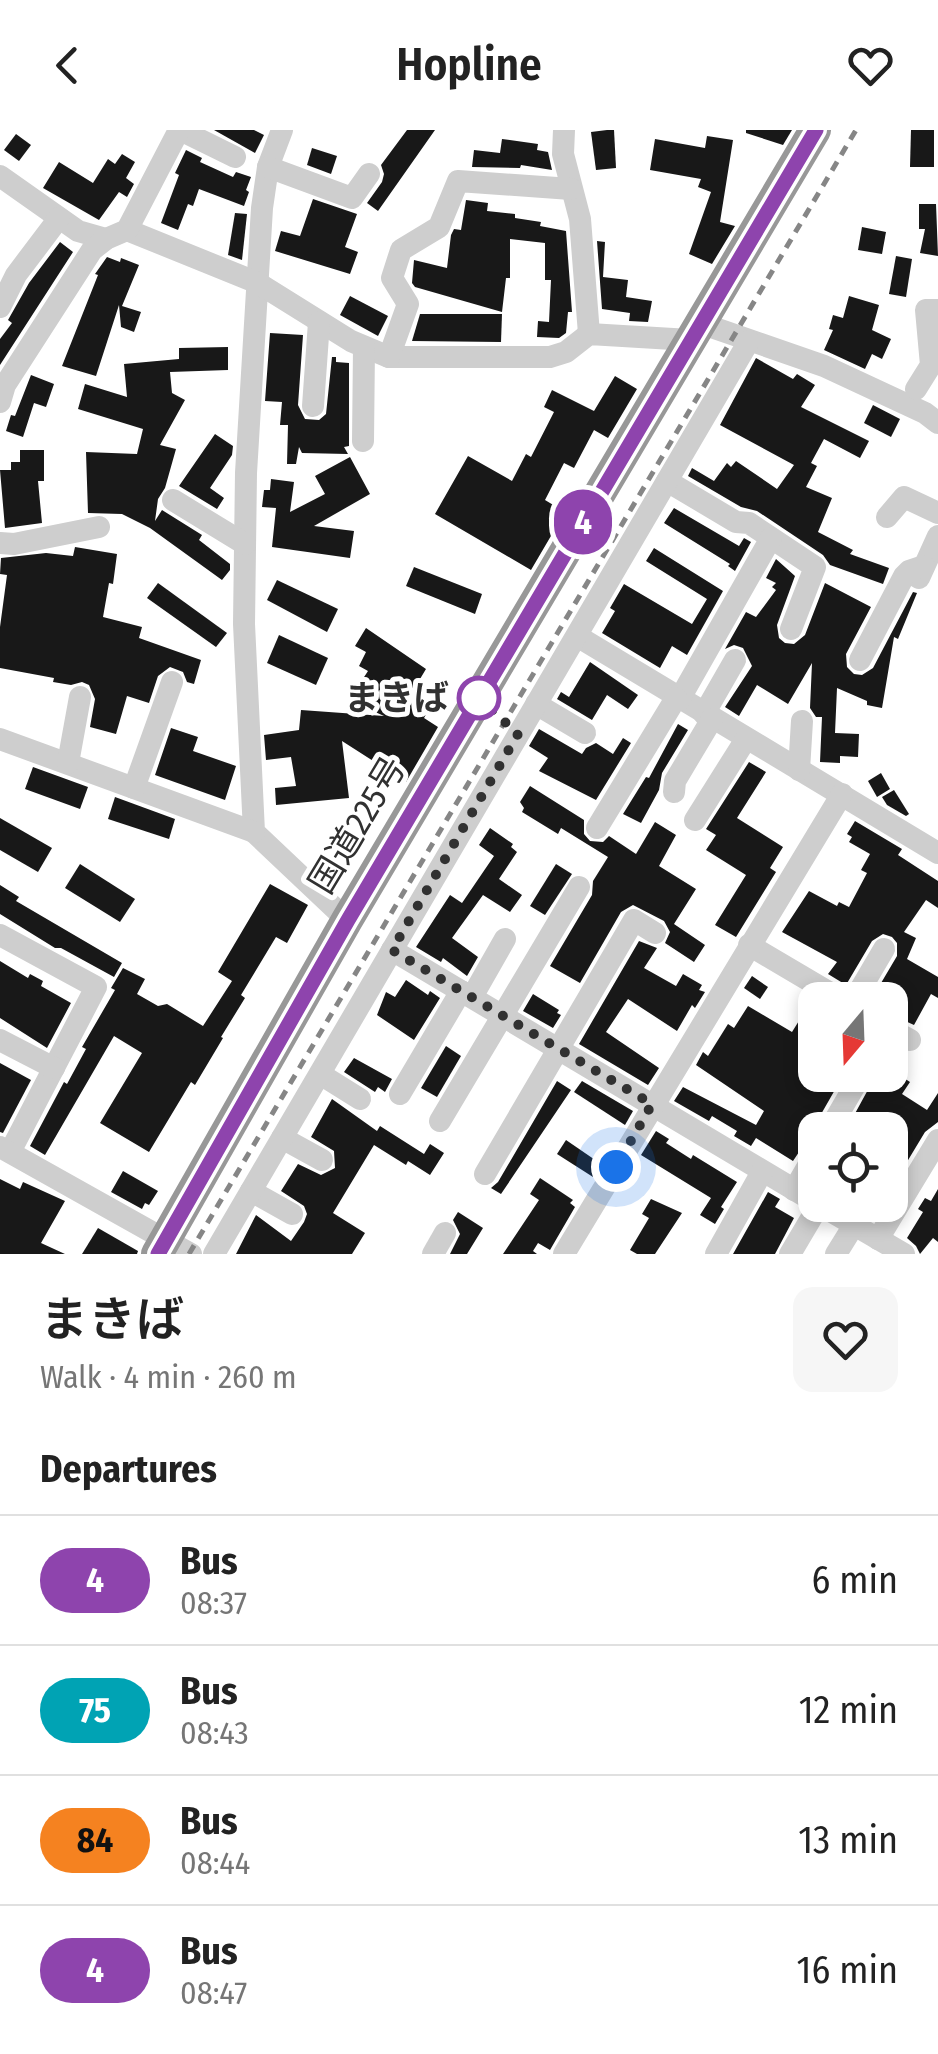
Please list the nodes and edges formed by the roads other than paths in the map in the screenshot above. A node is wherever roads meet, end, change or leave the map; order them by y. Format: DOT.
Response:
graph roads {
  1 [pos="179,130"];
  2 [pos="282,130"];
  3 [pos="564,130"];
  4 [pos="816,130"];
  5 [pos="235,157"];
  6 [pos="268,167"];
  7 [pos="369,174"];
  8 [pos="0,176"];
  9 [pos="572,190"];
  10 [pos="60,218"];
  11 [pos="116,234"];
  12 [pos="258,283"];
  13 [pos="0,307"];
  14 [pos="938,310"];
  15 [pos="319,322"];
  16 [pos="695,332"];
  17 [pos="589,334"];
  18 [pos="748,342"];
  19 [pos="364,346"];
  20 [pos="388,357"];
  21 [pos="916,389"];
  22 [pos="0,402"];
  23 [pos="313,406"];
  24 [pos="938,423"];
  25 [pos="362,441"];
  26 [pos="667,481"];
  27 [pos="173,500"];
  28 [pos="938,513"];
  29 [pos="887,517"];
  30 [pos="99,527"];
  31 [pos="938,536"];
  32 [pos="771,538"];
  33 [pos="0,543"];
  34 [pos="245,544"];
  35 [pos="924,566"];
  36 [pos="914,590"];
  37 [pos="791,629"];
  38 [pos="577,636"];
  39 [pos="735,660"];
  40 [pos="860,660"];
  41 [pos="172,682"];
  42 [pos="80,697"];
  43 [pos="677,699"];
  44 [pos="536,704"];
  45 [pos="708,716"];
  46 [pos="802,721"];
  47 [pos="585,733"];
  48 [pos="0,739"];
  49 [pos="746,739"];
  50 [pos="68,764"];
  51 [pos="800,770"];
  52 [pos="134,788"];
  53 [pos="674,792"];
  54 [pos="842,794"];
  55 [pos="695,820"];
  56 [pos="597,828"];
  57 [pos="254,832"];
  58 [pos="938,853"];
  59 [pos="578,887"];
  60 [pos="348,920"];
  61 [pos="656,933"];
  62 [pos="0,935"];
  63 [pos="506,939"];
  64 [pos="749,945"];
  65 [pos="884,949"];
  66 [pos="392,950"];
  67 [pos="812,982"];
  68 [pos="865,982"];
  69 [pos="466,994"];
  70 [pos="503,1016"];
  71 [pos="0,1040"];
  72 [pos="559,1049"];
  73 [pos="54,1068"];
  74 [pos="320,1074"];
  75 [pos="400,1094"];
  76 [pos="360,1099"];
  77 [pos="652,1104"];
  78 [pos="440,1121"];
  79 [pos="282,1138"];
  80 [pos="938,1140"];
  81 [pos="5,1149"];
  82 [pos="322,1160"];
  83 [pos="762,1172"];
  84 [pos="485,1174"];
  85 [pos="798,1183"];
  86 [pos="794,1190"];
  87 [pos="251,1191"];
  88 [pos="798,1192"];
  89 [pos="292,1214"];
  90 [pos="810,1222"];
  91 [pos="851,1222"];
  92 [pos="854,1224"];
  93 [pos="445,1233"];
  94 [pos="878,1244"];
  95 [pos="171,1249"];
  96 [pos="214,1254"];
  97 [pos="432,1254"];
  98 [pos="564,1254"];
  99 [pos="716,1254"];
  100 [pos="790,1254"];
  101 [pos="836,1254"];
  102 [pos="904,1254"];
  1 -- 5 [label="street"];
  1 -- 11 [label="street"];
  2 -- 6 [label="street"];
  3 -- 9 [label="street"];
  4 -- 16 [label="highway, 国道225号"];
  6 -- 7 [label="street"];
  6 -- 12 [label="street"];
  8 -- 10 [label="street"];
  9 -- 17 [label="street"];
  9 -- 20 [label="street"];
  10 -- 11 [label="street"];
  10 -- 13 [label="street"];
  11 -- 12 [label="street"];
  11 -- 22 [label="street"];
  12 -- 15 [label="street"];
  12 -- 34 [label="street"];
  14 -- 21 [label="street"];
  15 -- 19 [label="street"];
  15 -- 23 [label="street"];
  16 -- 17 [label="street"];
  16 -- 18 [label="street"];
  16 -- 60 [label="highway, 国道225号"];
  17 -- 20 [label="street"];
  18 -- 24 [label="street"];
  18 -- 26 [label="street"];
  19 -- 20 [label="street"];
  19 -- 25 [label="street"];
  26 -- 32 [label="street"];
  26 -- 38 [label="street"];
  27 -- 34 [label="street"];
  28 -- 29 [label="street"];
  30 -- 33 [label="street"];
  31 -- 35 [label="street"];
  32 -- 37 [label="street"];
  32 -- 43 [label="street"];
  34 -- 57 [label="street"];
  35 -- 36 [label="street"];
  35 -- 40 [label="street"];
  38 -- 43 [label="street"];
  38 -- 44 [label="street"];
  39 -- 45 [label="street"];
  41 -- 52 [label="street"];
  42 -- 50 [label="street"];
  43 -- 45 [label="street"];
  43 -- 56 [label="street"];
  44 -- 47 [label="street"];
  44 -- 66 [label="street"];
  45 -- 49 [label="street"];
  45 -- 53 [label="street"];
  46 -- 51 [label="street"];
  48 -- 50 [label="street"];
  49 -- 51 [label="street"];
  49 -- 55 [label="street"];
  50 -- 52 [label="street"];
  51 -- 54 [label="street"];
  52 -- 57 [label="street"];
  54 -- 58 [label="street"];
  54 -- 64 [label="street"];
  57 -- 60 [label="street"];
  59 -- 70 [label="street"];
  60 -- 95 [label="highway, 国道225号"];
  61 -- 72 [label="street"];
  62 -- 73 [label="street"];
  63 -- 69 [label="street"];
  64 -- 67 [label="street"];
  64 -- 77 [label="street"];
  65 -- 68 [label="street"];
  66 -- 69 [label="street"];
  66 -- 74 [label="street"];
  69 -- 70 [label="street"];
  69 -- 75 [label="street"];
  70 -- 72 [label="street"];
  70 -- 78 [label="street"];
  71 -- 73 [label="street"];
  72 -- 77 [label="street"];
  72 -- 84 [label="street"];
  73 -- 81 [label="street"];
  74 -- 76 [label="street"];
  74 -- 79 [label="street"];
  77 -- 83 [label="street"];
  77 -- 98 [label="street"];
  79 -- 82 [label="street"];
  79 -- 87 [label="street"];
  80 -- 94 [label="street"];
  81 -- 95 [label="street"];
  83 -- 86 [label="street"];
  83 -- 99 [label="street"];
  85 -- 86 [label="street"];
  86 -- 88 [label="street"];
  87 -- 89 [label="street"];
  87 -- 96 [label="street"];
  90 -- 100 [label="street"];
  91 -- 92 [label="street"];
  92 -- 94 [label="street"];
  92 -- 101 [label="street"];
  93 -- 97 [label="street"];
  94 -- 102 [label="street"];
}
